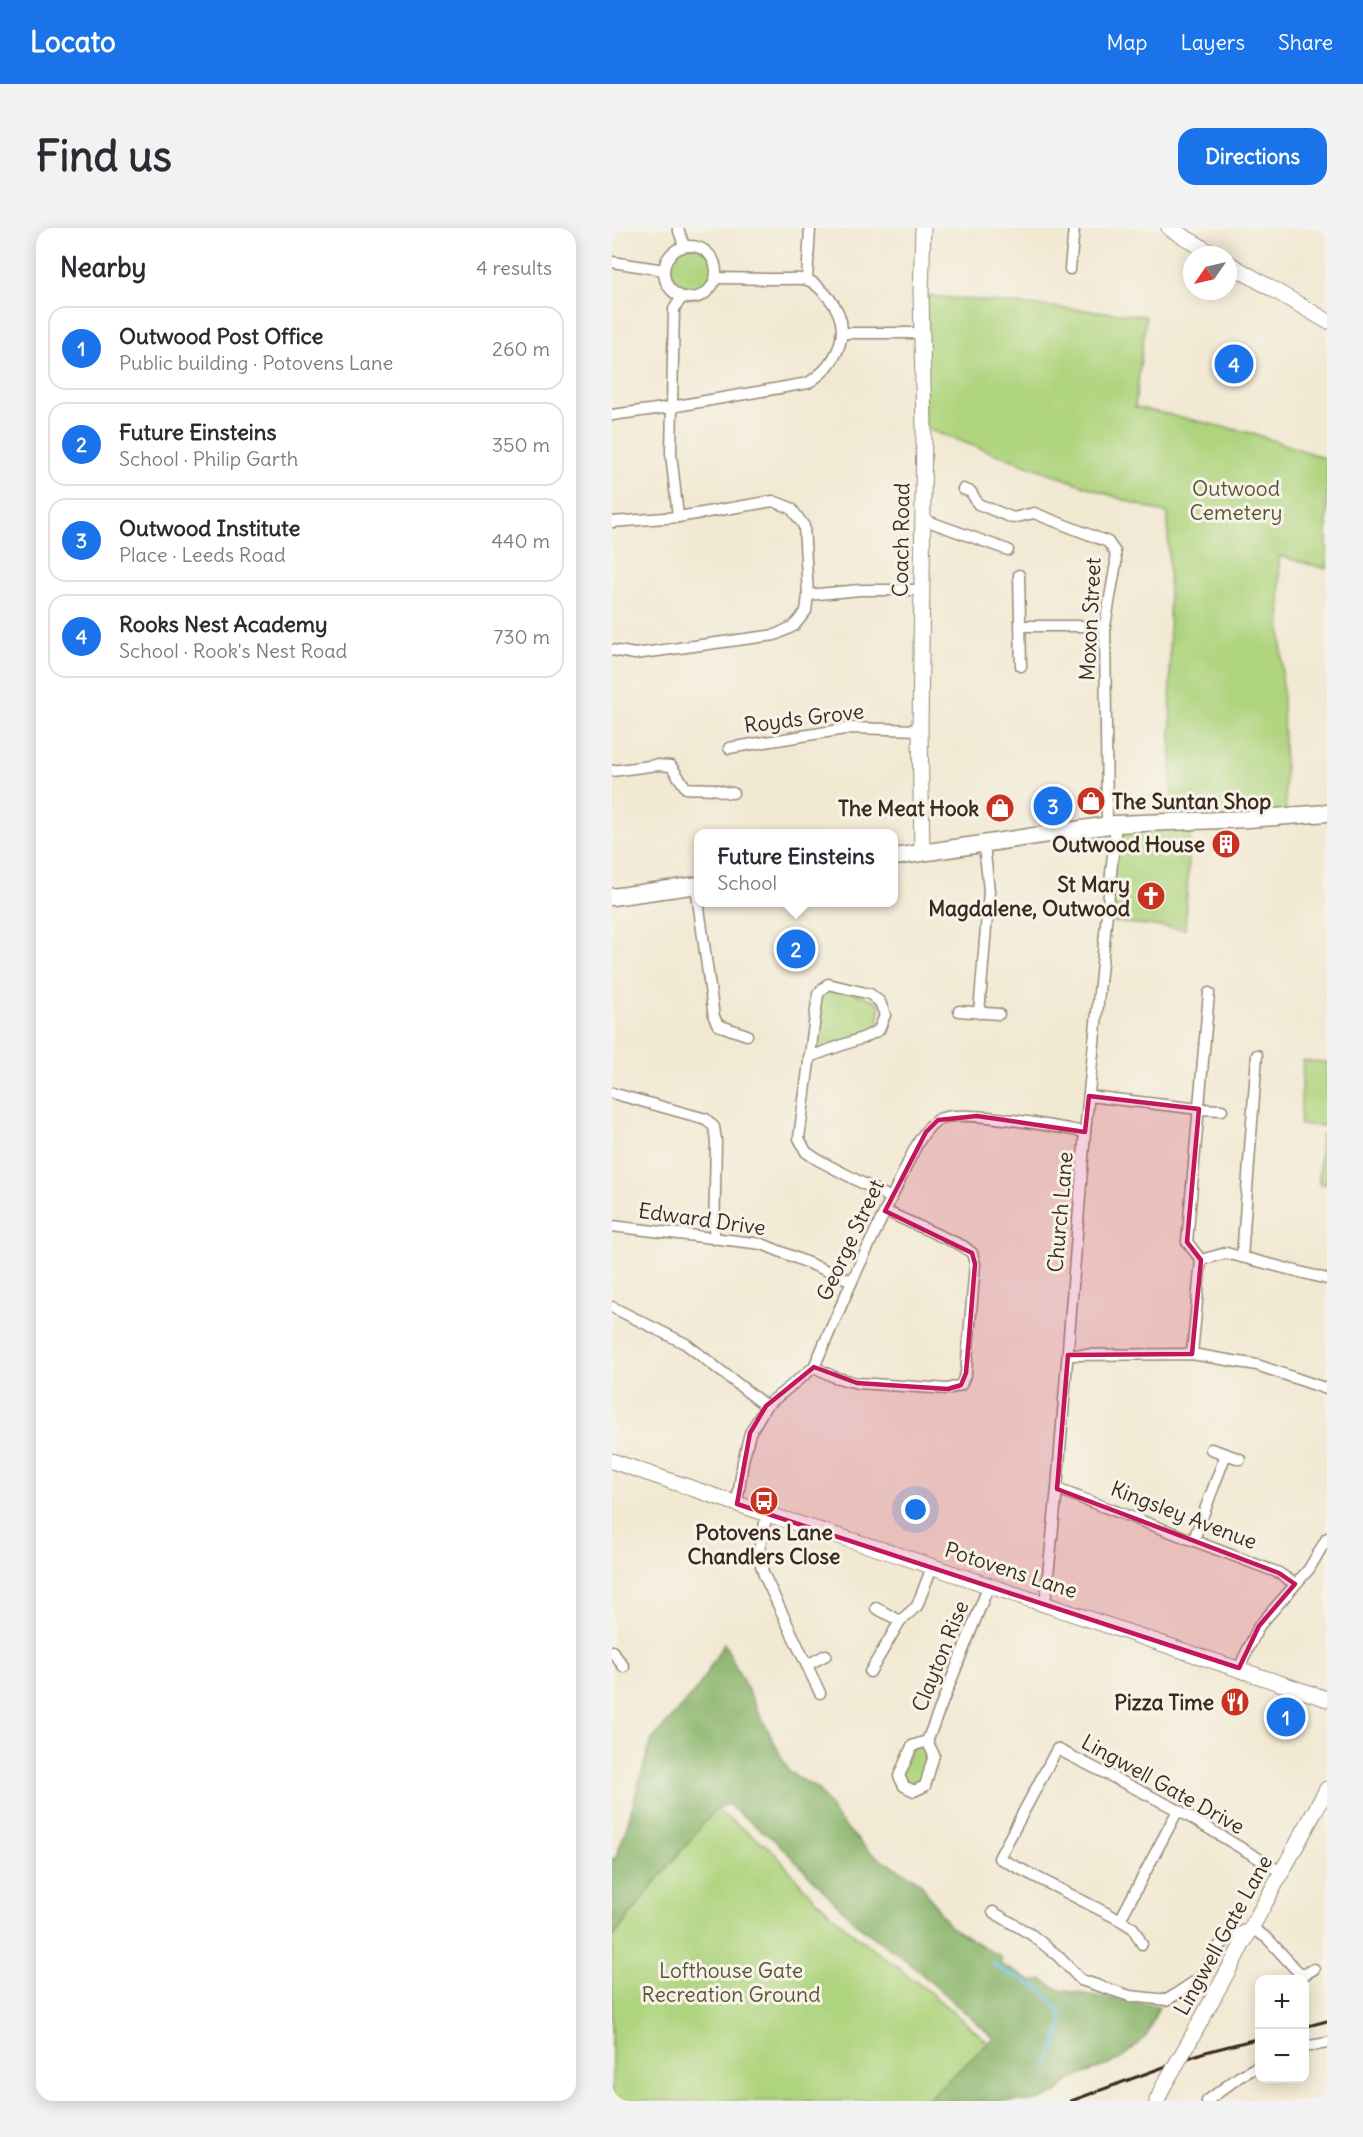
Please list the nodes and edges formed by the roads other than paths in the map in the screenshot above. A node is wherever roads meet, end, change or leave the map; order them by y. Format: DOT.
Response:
graph roads {
  1 [pos="678,228"];
  2 [pos="810,228"];
  3 [pos="923,228"];
  4 [pos="1074,228"];
  5 [pos="1169,228"];
  6 [pos="684,246"];
  7 [pos="1200,246"];
  8 [pos="612,262"];
  9 [pos="1237,267"];
  10 [pos="1070,269"];
  11 [pos="664,270"];
  12 [pos="716,278"];
  13 [pos="807,280"];
  14 [pos="682,297"];
  15 [pos="1327,321"];
  16 [pos="843,333"];
  17 [pos="921,333"];
  18 [pos="671,407"];
  19 [pos="612,415"];
  20 [pos="963,489"];
  21 [pos="678,517"];
  22 [pos="922,519"];
  23 [pos="612,522"];
  24 [pos="1008,550"];
  25 [pos="1019,575"];
  26 [pos="921,590"];
  27 [pos="808,595"];
  28 [pos="1105,626"];
  29 [pos="1021,627"];
  30 [pos="612,650"];
  31 [pos="1022,666"];
  32 [pos="920,730"];
  33 [pos="729,748"];
  34 [pos="612,771"];
  35 [pos="733,793"];
  36 [pos="1327,813"];
  37 [pos="1112,824"];
  38 [pos="984,844"];
  39 [pos="922,853"];
  40 [pos="898,856"];
  41 [pos="694,885"];
  42 [pos="612,897"];
  43 [pos="700,907"];
  44 [pos="1209,993"];
  45 [pos="959,1011"];
  46 [pos="979,1013"];
  47 [pos="999,1014"];
  48 [pos="747,1035"];
  49 [pos="1257,1055"];
  50 [pos="809,1057"];
  51 [pos="612,1093"];
  52 [pos="1089,1096"];
  53 [pos="1199,1109"];
  54 [pos="1222,1110"];
  55 [pos="1085,1132"];
  56 [pos="891,1198"];
  57 [pos="885,1211"];
  58 [pos="612,1226"];
  59 [pos="714,1239"];
  60 [pos="1242,1257"];
  61 [pos="1201,1260"];
  62 [pos="1327,1279"];
  63 [pos="852,1281"];
  64 [pos="612,1307"];
  65 [pos="1192,1354"];
  66 [pos="1068,1355"];
  67 [pos="814,1367"];
  68 [pos="1327,1389"];
  69 [pos="766,1406"];
  70 [pos="1211,1449"];
  71 [pos="1226,1454"];
  72 [pos="1240,1459"];
  73 [pos="612,1461"];
  74 [pos="1057,1489"];
  75 [pos="737,1504"];
  76 [pos="768,1514"];
  77 [pos="1327,1538"];
  78 [pos="1194,1539"];
  79 [pos="932,1567"];
  80 [pos="1295,1584"];
  81 [pos="989,1585"];
  82 [pos="1045,1604"];
  83 [pos="876,1608"];
  84 [pos="900,1621"];
  85 [pos="612,1651"];
  86 [pos="826,1655"];
  87 [pos="807,1665"];
  88 [pos="624,1667"];
  89 [pos="1239,1668"];
  90 [pos="870,1672"];
  91 [pos="820,1693"];
  92 [pos="1327,1699"];
  93 [pos="927,1741"];
  94 [pos="1327,1789"];
  95 [pos="1323,1805"];
  96 [pos="1178,1810"];
  97 [pos="1281,1872"];
  98 [pos="993,1912"];
  99 [pos="1120,1920"];
  100 [pos="1251,1927"];
  101 [pos="1142,1944"];
  102 [pos="1314,1969"];
  103 [pos="1296,1975"];
  104 [pos="1302,1975"];
  105 [pos="1327,2043"];
  106 [pos="1309,2046"];
  107 [pos="1255,2068"];
  108 [pos="1157,2101"];
  109 [pos="1207,2101"];
  1 -- 6 [label="street"];
  2 -- 13 [label="street"];
  3 -- 17 [label="street, Coach Road"];
  4 -- 10 [label="street"];
  5 -- 7 [label="street"];
  6 -- 11 [label="street"];
  6 -- 12 [label="street"];
  8 -- 11 [label="street"];
  9 -- 15 [label="street"];
  11 -- 14 [label="street"];
  12 -- 13 [label="street"];
  12 -- 14 [label="street"];
  13 -- 16 [label="street"];
  14 -- 18 [label="street"];
  16 -- 17 [label="street"];
  16 -- 18 [label="street"];
  17 -- 22 [label="street, Coach Road"];
  18 -- 19 [label="street"];
  18 -- 21 [label="street"];
  20 -- 28 [label="street, Moxon Street"];
  21 -- 23 [label="street"];
  21 -- 27 [label="street"];
  22 -- 24 [label="street"];
  22 -- 26 [label="street, Coach Road"];
  25 -- 29 [label="street"];
  26 -- 27 [label="street"];
  26 -- 32 [label="street, Coach Road"];
  27 -- 30 [label="street"];
  28 -- 29 [label="street"];
  28 -- 37 [label="street, Moxon Street"];
  29 -- 31 [label="street"];
  32 -- 33 [label="street, Royds Grove"];
  32 -- 39 [label="street, Coach Road"];
  34 -- 35 [label="street"];
  36 -- 37 [label="main road"];
  37 -- 38 [label="main road"];
  37 -- 52 [label="street, Church Lane"];
  38 -- 39 [label="main road"];
  38 -- 46 [label="street"];
  39 -- 40 [label="main road"];
  41 -- 42 [label="main road"];
  43 -- 48 [label="street"];
  44 -- 53 [label="street"];
  45 -- 46 [label="street"];
  46 -- 47 [label="street"];
  49 -- 60 [label="street"];
  50 -- 50 [label="street"];
  50 -- 56 [label="street"];
  51 -- 59 [label="street"];
  52 -- 53 [label="street"];
  52 -- 55 [label="street, Church Lane"];
  53 -- 54 [label="street"];
  53 -- 61 [label="street"];
  55 -- 56 [label="street, George Street"];
  55 -- 66 [label="street, Church Lane"];
  56 -- 57 [label="street, George Street"];
  57 -- 63 [label="street, George Street"];
  57 -- 67 [label="street"];
  58 -- 59 [label="street, Edward Drive"];
  59 -- 63 [label="street, Edward Drive"];
  60 -- 61 [label="street"];
  60 -- 62 [label="street"];
  61 -- 65 [label="street"];
  63 -- 67 [label="street, George Street"];
  64 -- 69 [label="street"];
  65 -- 66 [label="street"];
  65 -- 68 [label="street"];
  66 -- 74 [label="street, Church Lane"];
  67 -- 69 [label="street, George Street"];
  69 -- 75 [label="street, George Street"];
  70 -- 71 [label="street"];
  71 -- 72 [label="street"];
  71 -- 78 [label="street"];
  73 -- 75 [label="street, Potovens Lane"];
  74 -- 78 [label="street, Kingsley Avenue"];
  74 -- 82 [label="street, Church Lane"];
  75 -- 76 [label="street, Potovens Lane"];
  76 -- 79 [label="street, Potovens Lane"];
  76 -- 87 [label="street"];
  77 -- 80 [label="street"];
  78 -- 80 [label="street, Kingsley Avenue"];
  79 -- 81 [label="street, Potovens Lane"];
  79 -- 84 [label="street"];
  80 -- 89 [label="street"];
  81 -- 82 [label="street, Potovens Lane"];
  81 -- 93 [label="street, Clayton Rise"];
  82 -- 89 [label="street, Potovens Lane"];
  83 -- 84 [label="street"];
  84 -- 90 [label="street"];
  85 -- 88 [label="street"];
  86 -- 87 [label="street"];
  87 -- 91 [label="street"];
  89 -- 92 [label="street, Potovens Lane"];
  94 -- 95 [label="street, Lingwell Gate Lane"];
  95 -- 97 [label="street, Lingwell Gate Lane"];
  96 -- 97 [label="street, Lingwell Gate Drive"];
  96 -- 99 [label="street"];
  96 -- 99 [label="street, Lingwell Gate Drive"];
  97 -- 100 [label="street, Lingwell Gate Lane"];
  98 -- 100 [label="street"];
  99 -- 101 [label="street"];
  100 -- 103 [label="street"];
  100 -- 108 [label="street, Lingwell Gate Lane, bridge"];
  102 -- 104 [label="street"];
  105 -- 106 [label="street"];
  107 -- 109 [label="street"];
}
